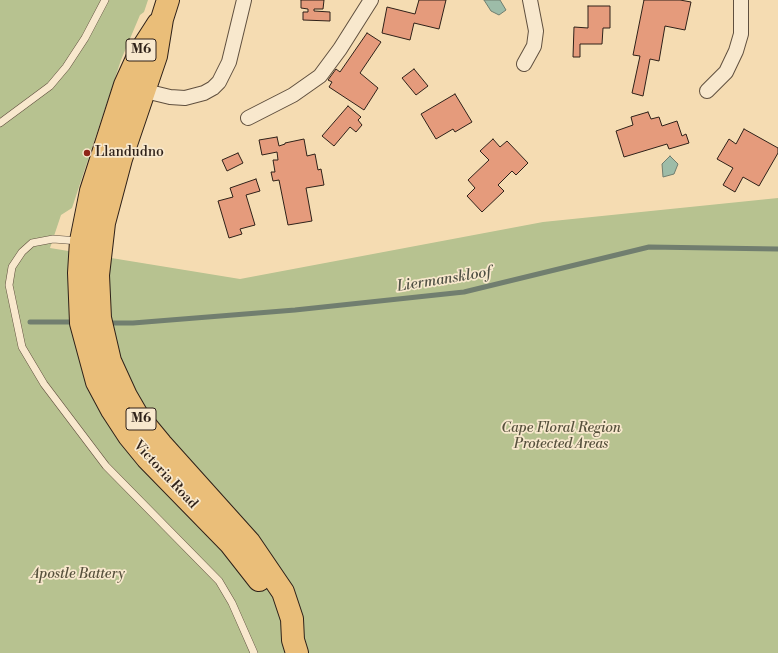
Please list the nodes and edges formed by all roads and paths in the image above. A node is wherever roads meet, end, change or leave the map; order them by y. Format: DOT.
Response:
graph roads {
  1 [pos="105,0"];
  2 [pos="244,0"];
  3 [pos="370,0"];
  4 [pos="530,0"];
  5 [pos="741,0"];
  6 [pos="165,10"];
  7 [pos="524,64"];
  8 [pos="134,88"];
  9 [pos="707,91"];
  10 [pos="248,118"];
  11 [pos="0,123"];
  12 [pos="91,242"];
  13 [pos="295,646"];
  14 [pos="254,653"];
  1 -- 11 [label="lane"];
  2 -- 8 [label="street"];
  3 -- 10 [label="street"];
  4 -- 7 [label="street"];
  5 -- 9 [label="street"];
  6 -- 8 [label="main road, Victoria Road / M6"];
  8 -- 12 [label="main road, Victoria Road / M6"];
  12 -- 13 [label="main road, Victoria Road / M6"];
  12 -- 14 [label="lane"];
}
